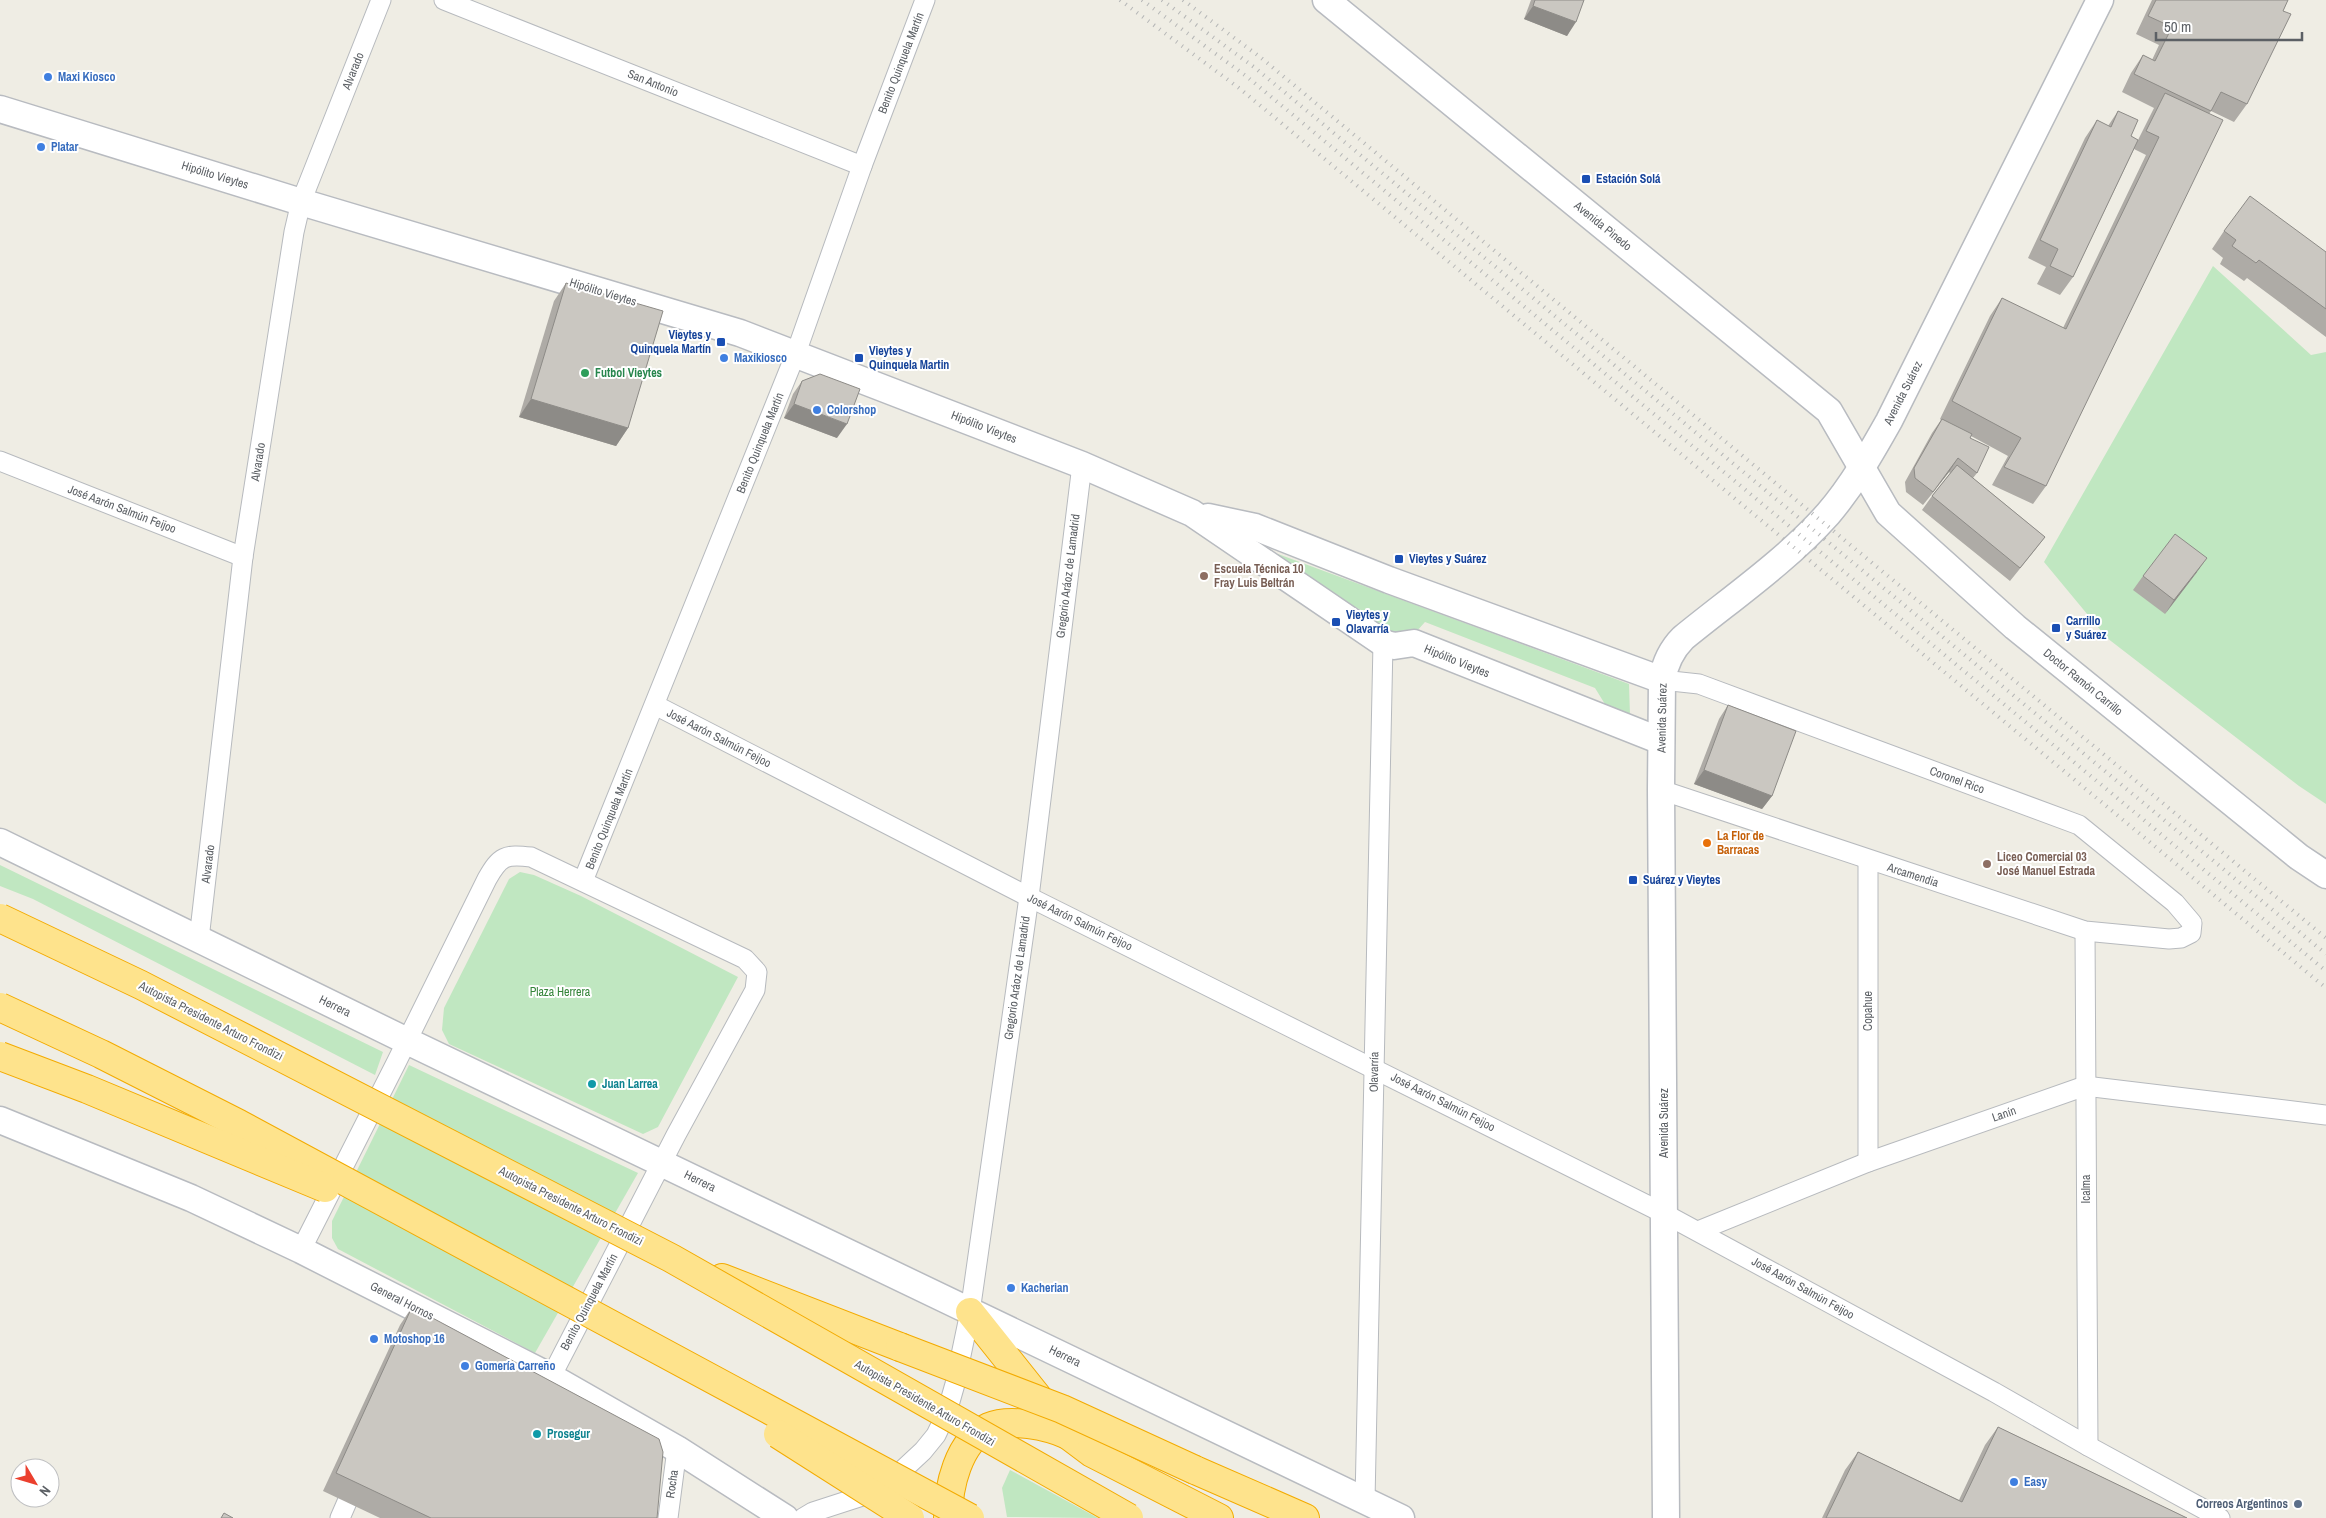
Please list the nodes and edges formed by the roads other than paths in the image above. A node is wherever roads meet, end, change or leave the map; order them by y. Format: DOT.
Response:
graph roads {
  1 [pos="381,0"];
  2 [pos="444,0"];
  3 [pos="925,0"];
  4 [pos="1326,0"];
  5 [pos="2100,0"];
  6 [pos="0,109"];
  7 [pos="862,166"];
  8 [pos="301,202"];
  9 [pos="796,353"];
  10 [pos="0,462"];
  11 [pos="1082,465"];
  12 [pos="1862,468"];
  13 [pos="1192,513"];
  14 [pos="243,557"];
  15 [pos="1383,643"];
  16 [pos="1662,680"];
  17 [pos="655,706"];
  18 [pos="1661,741"];
  19 [pos="1661,790"];
  20 [pos="0,842"];
  21 [pos="1868,860"];
  22 [pos="2326,875"];
  23 [pos="583,881"];
  24 [pos="1029,897"];
  25 [pos="0,918"];
  26 [pos="2086,931"];
  27 [pos="199,939"];
  28 [pos="2169,939"];
  29 [pos="0,1007"];
  30 [pos="407,1041"];
  31 [pos="0,1056"];
  32 [pos="1374,1068"];
  33 [pos="2086,1086"];
  34 [pos="2326,1115"];
  35 [pos="0,1120"];
  36 [pos="662,1162"];
  37 [pos="1868,1162"];
  38 [pos="1665,1214"];
  39 [pos="1698,1231"];
  40 [pos="462,1245"];
  41 [pos="301,1250"];
  42 [pos="671,1258"];
  43 [pos="970,1312"];
  44 [pos="698,1373"];
  45 [pos="551,1377"];
  46 [pos="1068,1435"];
  47 [pos="2088,1446"];
  48 [pos="677,1450"];
  49 [pos="923,1451"];
  50 [pos="363,1465"];
  51 [pos="1366,1501"];
  52 [pos="340,1518"];
  53 [pos="668,1518"];
  54 [pos="786,1518"];
  55 [pos="803,1518"];
  56 [pos="876,1518"];
  57 [pos="910,1518"];
  58 [pos="948,1518"];
  59 [pos="970,1518"];
  60 [pos="1129,1518"];
  61 [pos="1219,1518"];
  62 [pos="1306,1518"];
  63 [pos="1401,1518"];
  64 [pos="1666,1518"];
  65 [pos="2220,1518"];
  1 -- 8 [label="street, Alvarado"];
  2 -- 7 [label="street, San Antonio"];
  3 -- 7 [label="street, Benito Quinquela Martín"];
  4 -- 12 [label="main road, Avenida Pinedo"];
  5 -- 12 [label="main road, Avenida Suárez"];
  6 -- 8 [label="main road, Hipólito Vieytes"];
  7 -- 9 [label="street, Benito Quinquela Martín"];
  8 -- 9 [label="main road, Hipólito Vieytes"];
  8 -- 14 [label="street, Alvarado"];
  9 -- 11 [label="main road, Hipólito Vieytes"];
  9 -- 17 [label="street, Benito Quinquela Martín"];
  10 -- 14 [label="street, José Aarón Salmún Feijoo"];
  11 -- 13 [label="main road, Hipólito Vieytes"];
  11 -- 24 [label="street, Gregorio Aráoz de Lamadrid"];
  12 -- 16 [label="main road, Avenida Suárez"];
  12 -- 22 [label="main road, Doctor Ramón Carrillo"];
  13 -- 15 [label="main road, Hipólito Vieytes"];
  13 -- 16 [label="main road, Hipólito Vieytes"];
  14 -- 27 [label="street, Alvarado"];
  15 -- 18 [label="main road, Hipólito Vieytes"];
  15 -- 32 [label="street, Olavarría"];
  16 -- 18 [label="main road, Avenida Suárez"];
  16 -- 28 [label="street, Coronel Rico"];
  17 -- 23 [label="street, Benito Quinquela Martín"];
  17 -- 24 [label="street, José Aarón Salmún Feijoo"];
  18 -- 19 [label="main road, Avenida Suárez"];
  19 -- 21 [label="street, Arcamendia"];
  19 -- 38 [label="main road, Avenida Suárez"];
  20 -- 27 [label="main road, Herrera"];
  21 -- 26 [label="street, Arcamendia"];
  21 -- 37 [label="street, Copahue"];
  23 -- 30 [label="street"];
  23 -- 36 [label="street, Benito Quinquela Martín"];
  24 -- 32 [label="street, José Aarón Salmún Feijoo"];
  24 -- 43 [label="street, Gregorio Aráoz de Lamadrid"];
  25 -- 42 [label="highway, Autopista Presidente Arturo Frondizi, bridge"];
  26 -- 28 [label="street, Arcamendia"];
  26 -- 33 [label="street, Icalma"];
  27 -- 30 [label="main road, Herrera"];
  29 -- 40 [label="highway, bridge"];
  30 -- 36 [label="main road, Herrera"];
  30 -- 41 [label="street"];
  31 -- 40 [label="highway, bridge"];
  32 -- 38 [label="street, José Aarón Salmún Feijoo"];
  32 -- 51 [label="street, Olavarría"];
  33 -- 34 [label="street, Lanín"];
  33 -- 37 [label="street, Lanín"];
  33 -- 47 [label="street, Icalma"];
  35 -- 41 [label="main road, General Hornos"];
  36 -- 43 [label="main road, Herrera"];
  36 -- 45 [label="street, Benito Quinquela Martín"];
  37 -- 39 [label="street, Lanín"];
  38 -- 39 [label="street, José Aarón Salmún Feijoo"];
  38 -- 64 [label="main road, Avenida Suárez"];
  39 -- 47 [label="street, José Aarón Salmún Feijoo"];
  40 -- 44 [label="highway, bridge"];
  41 -- 45 [label="main road, General Hornos"];
  42 -- 60 [label="highway, Autopista Presidente Arturo Frondizi, bridge"];
  42 -- 62 [label="highway, bridge"];
  43 -- 46 [label="highway"];
  43 -- 49 [label="street, Gregorio Aráoz de Lamadrid"];
  43 -- 51 [label="main road, Herrera"];
  44 -- 57 [label="highway, bridge"];
  44 -- 59 [label="highway, bridge"];
  45 -- 48 [label="main road, General Hornos"];
  46 -- 58 [label="highway"];
  46 -- 61 [label="highway"];
  47 -- 65 [label="street, José Aarón Salmún Feijoo"];
  48 -- 53 [label="street, Rocha"];
  48 -- 54 [label="main road, General Hornos"];
  49 -- 55 [label="street, Gregorio Aráoz de Lamadrid"];
  49 -- 56 [label="street, Gregorio Aráoz de Lamadrid"];
  50 -- 52 [label="street"];
  51 -- 63 [label="main road, Herrera"];
}
